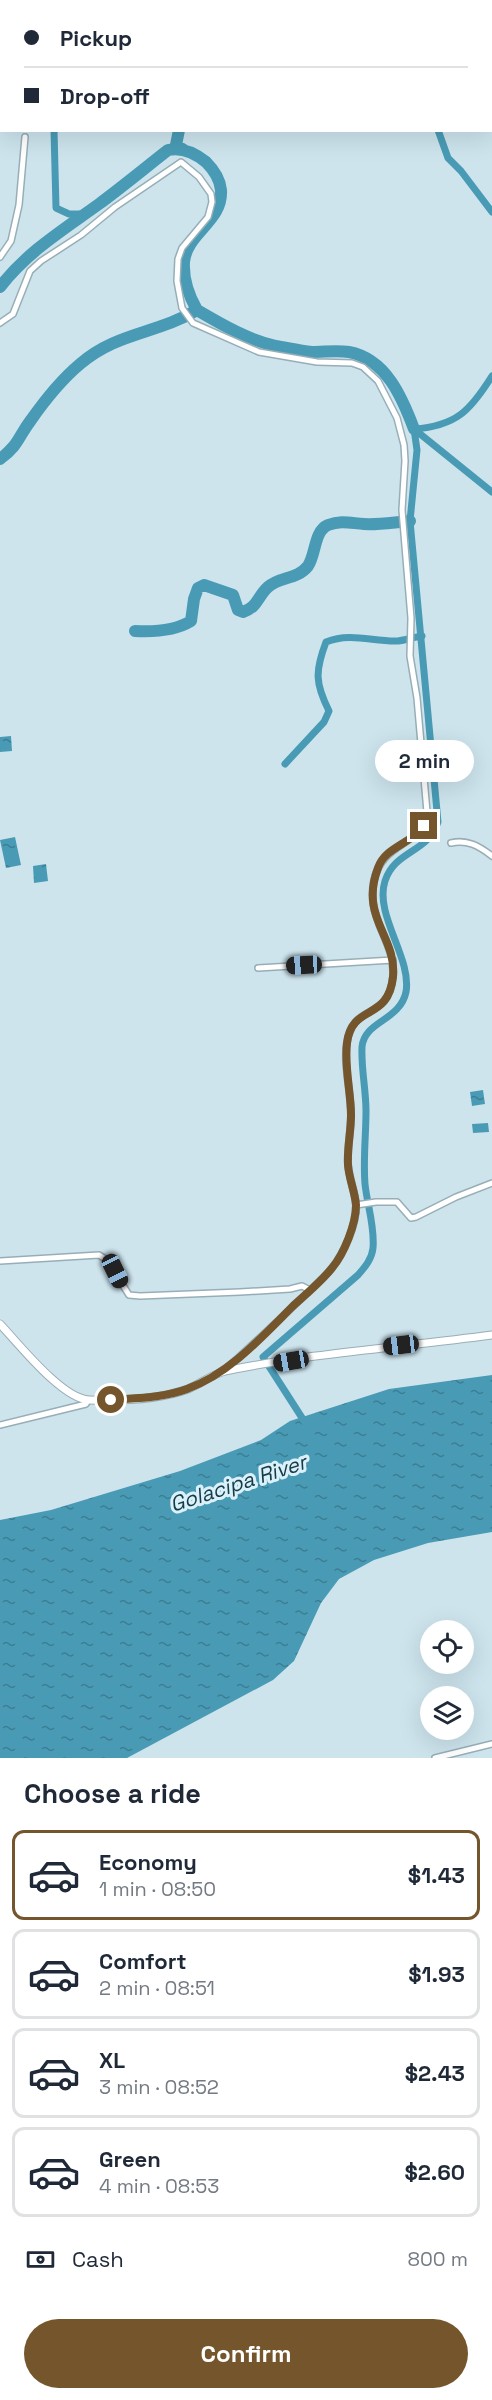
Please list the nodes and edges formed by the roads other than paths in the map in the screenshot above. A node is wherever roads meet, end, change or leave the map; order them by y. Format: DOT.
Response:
graph roads {
  1 [pos="25,137"];
  2 [pos="0,257"];
  3 [pos="0,323"];
  4 [pos="451,843"];
  5 [pos="492,856"];
  6 [pos="393,960"];
  7 [pos="258,968"];
  8 [pos="492,1183"];
  9 [pos="356,1205"];
  10 [pos="0,1261"];
  11 [pos="310,1290"];
  12 [pos="0,1324"];
  13 [pos="492,1335"];
  14 [pos="222,1372"];
  15 [pos="88,1400"];
  16 [pos="0,1425"];
  17 [pos="492,1744"];
  18 [pos="435,1758"];
  1 -- 2 [label="street"];
  3 -- 6 [label="street"];
  4 -- 5 [label="street"];
  6 -- 7 [label="street"];
  6 -- 9 [label="street"];
  8 -- 9 [label="street"];
  9 -- 11 [label="street"];
  10 -- 11 [label="street"];
  11 -- 14 [label="street"];
  12 -- 15 [label="street"];
  13 -- 14 [label="street"];
  14 -- 15 [label="street"];
  15 -- 16 [label="street"];
  17 -- 18 [label="street"];
}
